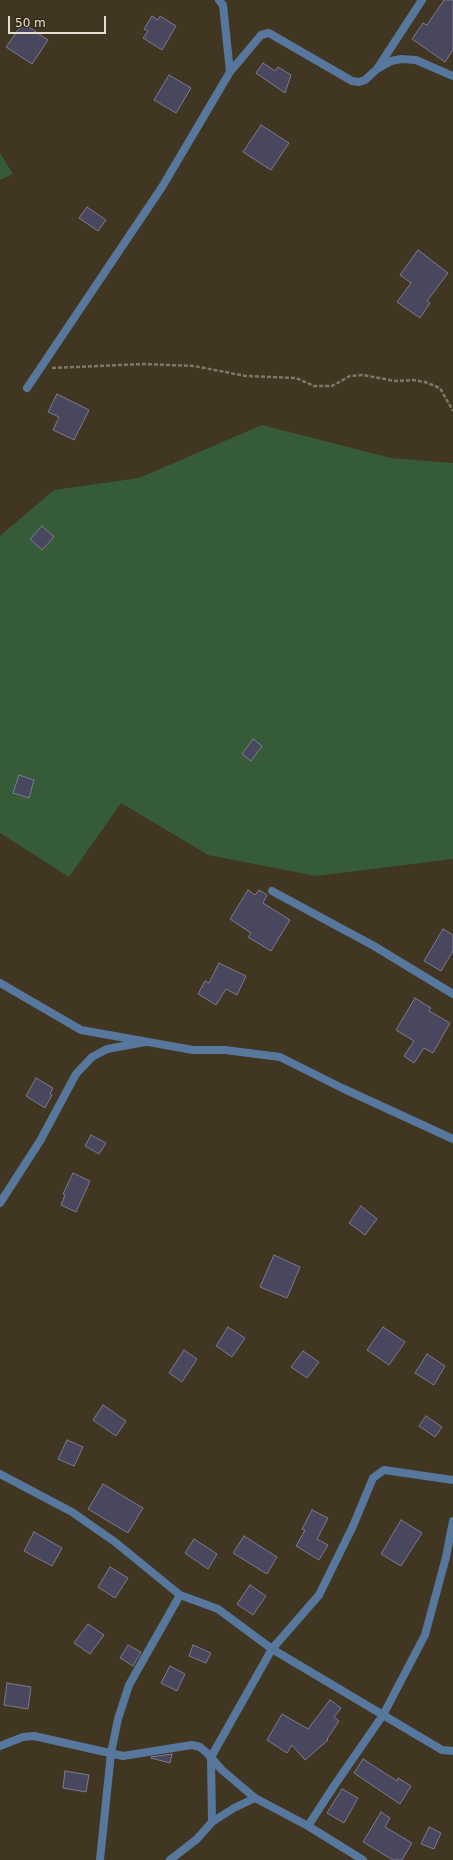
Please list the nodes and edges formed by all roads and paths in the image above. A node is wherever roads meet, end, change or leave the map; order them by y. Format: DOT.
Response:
graph roads {
  1 [pos="219,0"];
  2 [pos="422,0"];
  3 [pos="377,69"];
  4 [pos="230,72"];
  5 [pos="453,76"];
  6 [pos="39,369"];
  7 [pos="27,388"];
  8 [pos="453,411"];
  9 [pos="272,891"];
  10 [pos="0,983"];
  11 [pos="453,994"];
  12 [pos="150,1041"];
  13 [pos="453,1139"];
  14 [pos="0,1203"];
  15 [pos="0,1474"];
  16 [pos="453,1480"];
  17 [pos="453,1521"];
  18 [pos="180,1595"];
  19 [pos="272,1649"];
  20 [pos="383,1715"];
  21 [pos="0,1746"];
  22 [pos="453,1751"];
  23 [pos="111,1753"];
  24 [pos="211,1758"];
  25 [pos="255,1798"];
  26 [pos="212,1822"];
  27 [pos="308,1826"];
  28 [pos="100,1860"];
  29 [pos="170,1860"];
  30 [pos="364,1860"];
  1 -- 4 [label="street"];
  2 -- 3 [label="street"];
  3 -- 4 [label="street"];
  3 -- 5 [label="street"];
  4 -- 6 [label="street"];
  6 -- 7 [label="street"];
  6 -- 8 [label="path"];
  9 -- 11 [label="street"];
  10 -- 12 [label="street"];
  12 -- 13 [label="street"];
  12 -- 14 [label="street"];
  15 -- 18 [label="street"];
  16 -- 19 [label="street"];
  17 -- 20 [label="street"];
  18 -- 19 [label="street"];
  18 -- 23 [label="street"];
  19 -- 20 [label="street"];
  19 -- 24 [label="street"];
  20 -- 22 [label="street"];
  20 -- 27 [label="street"];
  21 -- 23 [label="street"];
  23 -- 24 [label="street"];
  23 -- 28 [label="street"];
  24 -- 25 [label="street"];
  24 -- 26 [label="street"];
  25 -- 26 [label="street"];
  25 -- 27 [label="street"];
  26 -- 29 [label="street"];
  27 -- 30 [label="street"];
}
